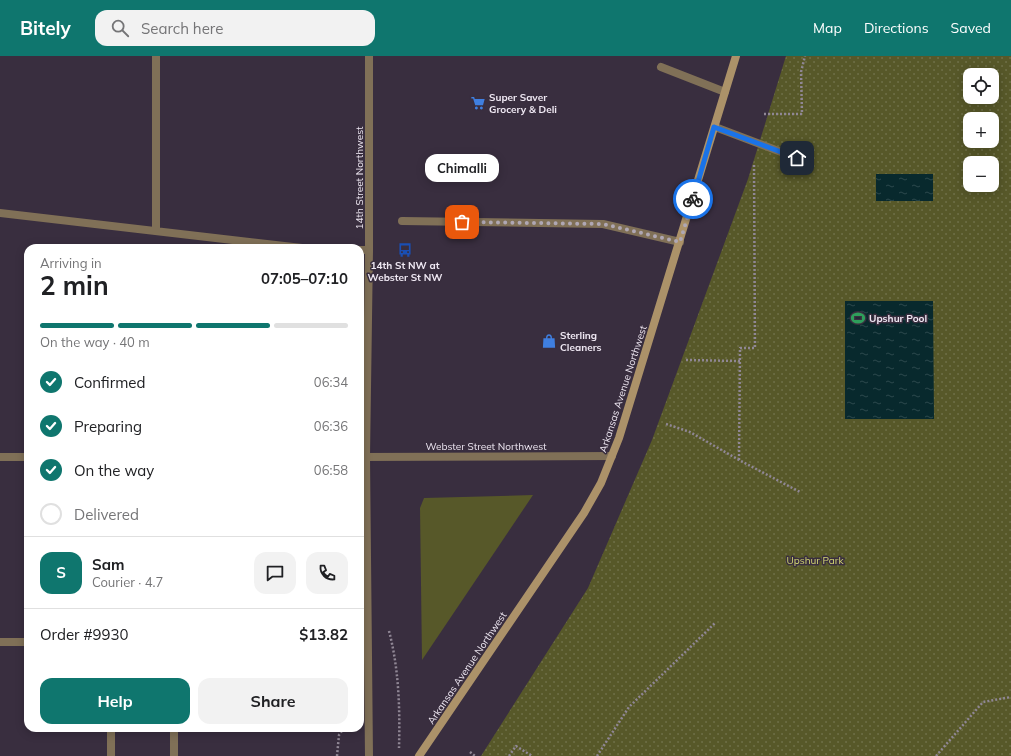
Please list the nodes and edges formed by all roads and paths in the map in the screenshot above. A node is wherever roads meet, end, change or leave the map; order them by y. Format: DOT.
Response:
graph roads {
  1 [pos="156,56"];
  2 [pos="369,56"];
  3 [pos="736,56"];
  4 [pos="805,56"];
  5 [pos="661,67"];
  6 [pos="725,92"];
  7 [pos="764,114"];
  8 [pos="714,127"];
  9 [pos="797,158"];
  10 [pos="754,162"];
  11 [pos="0,213"];
  12 [pos="402,221"];
  13 [pos="156,231"];
  14 [pos="680,242"];
  15 [pos="268,244"];
  16 [pos="364,250"];
  17 [pos="369,250"];
  18 [pos="686,360"];
  19 [pos="740,361"];
  20 [pos="364,422"];
  21 [pos="666,424"];
  22 [pos="612,456"];
  23 [pos="0,457"];
  24 [pos="24,457"];
  25 [pos="364,457"];
  26 [pos="739,460"];
  27 [pos="800,492"];
  28 [pos="364,507"];
  29 [pos="714,623"];
  30 [pos="0,642"];
  31 [pos="24,642"];
  32 [pos="397,683"];
  33 [pos="1011,697"];
  34 [pos="111,732"];
  35 [pos="174,732"];
  36 [pos="341,732"];
  37 [pos="399,748"];
  38 [pos="470,752"];
  39 [pos="111,756"];
  40 [pos="174,756"];
  41 [pos="337,756"];
  42 [pos="369,756"];
  43 [pos="419,756"];
  44 [pos="475,756"];
  45 [pos="509,756"];
  46 [pos="532,756"];
  47 [pos="597,756"];
  48 [pos="936,756"];
  1 -- 13 [label="street"];
  2 -- 17 [label="street, 14th Street Northwest"];
  3 -- 6 [label="main road, Arkansas Avenue Northwest"];
  4 -- 7 [label="path"];
  5 -- 6 [label="street"];
  6 -- 8 [label="main road, Arkansas Avenue Northwest"];
  8 -- 9 [label="street"];
  8 -- 14 [label="main road, Arkansas Avenue Northwest"];
  10 -- 19 [label="path"];
  11 -- 13 [label="street"];
  12 -- 14 [label="street"];
  13 -- 15 [label="street"];
  14 -- 22 [label="main road, Arkansas Avenue Northwest"];
  16 -- 17 [label="street"];
  17 -- 20 [label="street, 14th Street Northwest"];
  18 -- 19 [label="path"];
  19 -- 26 [label="path"];
  21 -- 26 [label="path"];
  22 -- 25 [label="street, Webster Street Northwest"];
  22 -- 43 [label="main road, Arkansas Avenue Northwest"];
  23 -- 24 [label="street"];
  26 -- 27 [label="path"];
  28 -- 42 [label="street, 14th Street Northwest"];
  29 -- 47 [label="path"];
  30 -- 31 [label="street"];
  32 -- 37 [label="path"];
  33 -- 48 [label="path"];
  34 -- 39 [label="street"];
  35 -- 40 [label="street"];
  36 -- 41 [label="path"];
  38 -- 44 [label="path"];
  45 -- 46 [label="path"];
}
